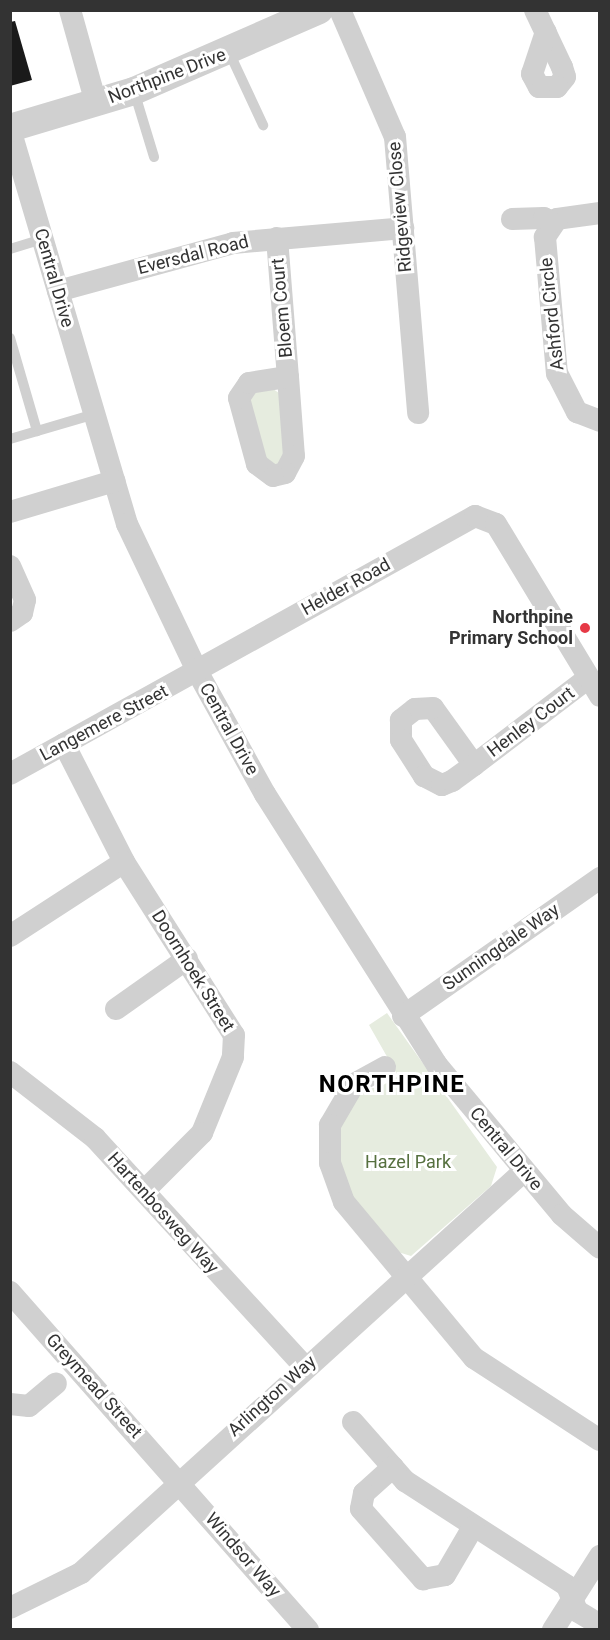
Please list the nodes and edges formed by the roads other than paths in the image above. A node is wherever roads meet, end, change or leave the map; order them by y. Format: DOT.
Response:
graph roads {
  1 [pos="70,10"];
  2 [pos="319,10"];
  3 [pos="340,10"];
  4 [pos="536,10"];
  5 [pos="546,32"];
  6 [pos="230,52"];
  7 [pos="134,91"];
  8 [pos="96,104"];
  9 [pos="263,126"];
  10 [pos="10,129"];
  11 [pos="154,157"];
  12 [pos="600,213"];
  13 [pos="512,219"];
  14 [pos="552,223"];
  15 [pos="403,228"];
  16 [pos="277,238"];
  17 [pos="43,239"];
  18 [pos="10,249"];
  19 [pos="58,291"];
  20 [pos="10,338"];
  21 [pos="288,377"];
  22 [pos="95,414"];
  23 [pos="418,414"];
  24 [pos="600,421"];
  25 [pos="37,431"];
  26 [pos="10,439"];
  27 [pos="114,481"];
  28 [pos="10,512"];
  29 [pos="10,566"];
  30 [pos="10,621"];
  31 [pos="197,671"];
  32 [pos="593,687"];
  33 [pos="64,744"];
  34 [pos="474,765"];
  35 [pos="10,774"];
  36 [pos="124,862"];
  37 [pos="600,878"];
  38 [pos="10,936"];
  39 [pos="187,959"];
  40 [pos="116,1010"];
  41 [pos="403,1016"];
  42 [pos="385,1066"];
  43 [pos="10,1072"];
  44 [pos="524,1171"];
  45 [pos="145,1190"];
  46 [pos="600,1248"];
  47 [pos="406,1276"];
  48 [pos="10,1292"];
  49 [pos="304,1367"];
  50 [pos="56,1383"];
  51 [pos="10,1404"];
  52 [pos="353,1422"];
  53 [pos="600,1440"];
  54 [pos="393,1467"];
  55 [pos="177,1480"];
  56 [pos="473,1527"];
  57 [pos="600,1556"];
  58 [pos="572,1599"];
  59 [pos="10,1608"];
  60 [pos="600,1625"];
  61 [pos="308,1629"];
  62 [pos="553,1629"];
  1 -- 8 [label="street"];
  2 -- 6 [label="street, Northpine Drive"];
  3 -- 15 [label="street, Ridgeview Close"];
  4 -- 5 [label="street"];
  6 -- 7 [label="street, Northpine Drive"];
  6 -- 9 [label="lane"];
  7 -- 8 [label="street, Northpine Drive"];
  7 -- 11 [label="lane"];
  8 -- 10 [label="street, Northpine Drive"];
  10 -- 17 [label="street, Central Drive"];
  12 -- 14 [label="street"];
  13 -- 14 [label="street"];
  14 -- 24 [label="street, Ashford Circle"];
  15 -- 16 [label="street, Eversdal Road"];
  15 -- 23 [label="street, Ridgeview Close"];
  16 -- 19 [label="street, Eversdal Road"];
  16 -- 21 [label="street, Bloem Court"];
  17 -- 18 [label="lane"];
  17 -- 19 [label="street, Central Drive"];
  19 -- 22 [label="street, Central Drive"];
  20 -- 25 [label="lane"];
  22 -- 25 [label="lane"];
  22 -- 27 [label="street, Central Drive"];
  25 -- 26 [label="lane"];
  27 -- 28 [label="street"];
  27 -- 31 [label="street, Central Drive"];
  29 -- 30 [label="street"];
  31 -- 32 [label="street, Helder Road"];
  31 -- 33 [label="street, Langemere Street"];
  31 -- 41 [label="street, Central Drive"];
  32 -- 34 [label="street, Henley Court"];
  33 -- 35 [label="street, Langemere Street"];
  33 -- 36 [label="street, Doornhoek Street"];
  36 -- 38 [label="street"];
  36 -- 39 [label="street, Doornhoek Street"];
  37 -- 41 [label="street, Sunningdale Way"];
  39 -- 40 [label="street"];
  39 -- 45 [label="street, Doornhoek Street"];
  41 -- 44 [label="street, Central Drive"];
  42 -- 47 [label="street"];
  43 -- 45 [label="street, Hartenbosweg Way"];
  44 -- 46 [label="street, Central Drive"];
  44 -- 47 [label="street, Arlington Way"];
  45 -- 49 [label="street, Hartenbosweg Way"];
  47 -- 49 [label="street, Arlington Way"];
  47 -- 53 [label="street"];
  48 -- 55 [label="street, Greymead Street"];
  49 -- 55 [label="street, Arlington Way"];
  50 -- 51 [label="street"];
  52 -- 54 [label="street"];
  54 -- 56 [label="street"];
  54 -- 56 [label="street"];
  55 -- 59 [label="street, Arlington Way"];
  55 -- 61 [label="street, Windsor Way"];
  56 -- 58 [label="street"];
  57 -- 58 [label="street"];
  58 -- 60 [label="street"];
  58 -- 62 [label="street"];
}
